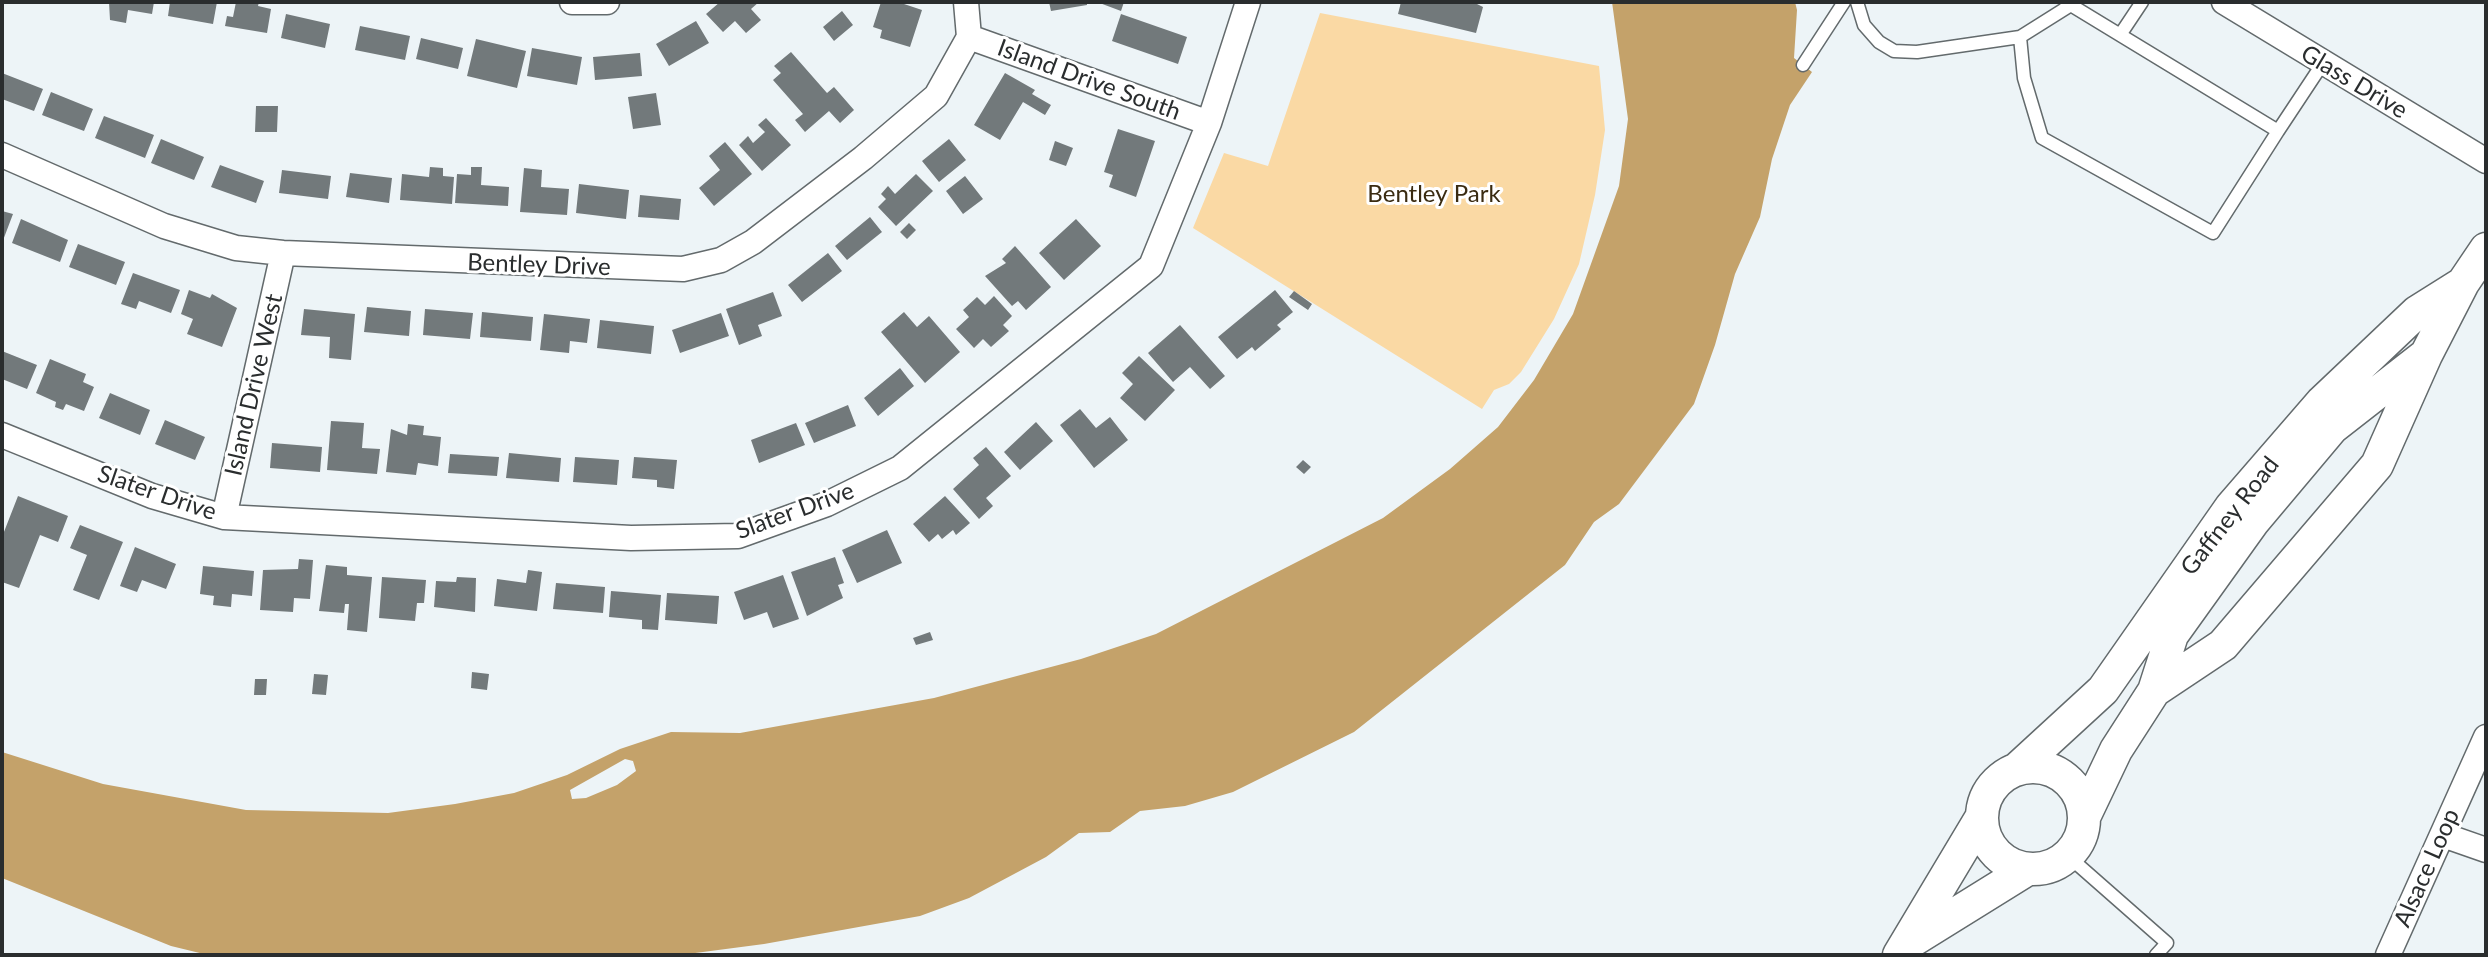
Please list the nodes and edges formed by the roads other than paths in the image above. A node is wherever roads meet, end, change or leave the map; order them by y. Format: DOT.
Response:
graph roads {
  1 [pos="572,2"];
  2 [pos="607,2"];
  3 [pos="966,2"];
  4 [pos="1248,2"];
  5 [pos="1844,2"];
  6 [pos="1857,2"];
  7 [pos="2142,2"];
  8 [pos="2224,2"];
  9 [pos="2068,4"];
  10 [pos="2120,35"];
  11 [pos="969,37"];
  12 [pos="2020,37"];
  13 [pos="2323,63"];
  14 [pos="1803,65"];
  15 [pos="1209,123"];
  16 [pos="2278,131"];
  17 [pos="2,155"];
  18 [pos="2486,161"];
  19 [pos="2486,249"];
  20 [pos="283,253"];
  21 [pos="2463,283"];
  22 [pos="2426,355"];
  23 [pos="2,435"];
  24 [pos="224,517"];
  25 [pos="2154,691"];
  26 [pos="2486,737"];
  27 [pos="2017,769"];
  28 [pos="2085,815"];
  29 [pos="1981,818"];
  30 [pos="2443,835"];
  31 [pos="2486,850"];
  32 [pos="2068,856"];
  33 [pos="2028,869"];
  34 [pos="1904,949"];
  35 [pos="2156,955"];
  36 [pos="2388,955"];
  1 -- 2 [label="street"];
  3 -- 11 [label="street"];
  4 -- 15 [label="street, Slater Drive"];
  5 -- 14 [label="lane"];
  6 -- 12 [label="lane"];
  7 -- 10 [label="lane"];
  8 -- 13 [label="street, Glass Drive"];
  9 -- 10 [label="lane"];
  9 -- 12 [label="lane"];
  10 -- 16 [label="lane"];
  11 -- 15 [label="street, Island Drive South"];
  11 -- 20 [label="street, Bentley Drive"];
  12 -- 16 [label="lane"];
  13 -- 16 [label="lane"];
  13 -- 18 [label="street, Glass Drive"];
  15 -- 24 [label="street, Slater Drive"];
  17 -- 20 [label="street, Bentley Drive"];
  19 -- 21 [label="main road, Gaffney Road"];
  20 -- 24 [label="street, Island Drive West"];
  21 -- 22 [label="main road, Gaffney Road"];
  21 -- 27 [label="main road, Gaffney Road"];
  22 -- 25 [label="main road, Gaffney Road"];
  22 -- 25 [label="main road, Gaffney Road"];
  23 -- 24 [label="street, Slater Drive"];
  25 -- 28 [label="main road, Gaffney Road"];
  26 -- 30 [label="street, Alsace Loop"];
  27 -- 28 [label="main road"];
  27 -- 29 [label="main road"];
  28 -- 32 [label="main road"];
  29 -- 33 [label="main road"];
  29 -- 34 [label="main road"];
  30 -- 31 [label="street"];
  30 -- 36 [label="street, Alsace Loop"];
  32 -- 33 [label="main road"];
  32 -- 35 [label="lane"];
  33 -- 34 [label="main road"];
}
